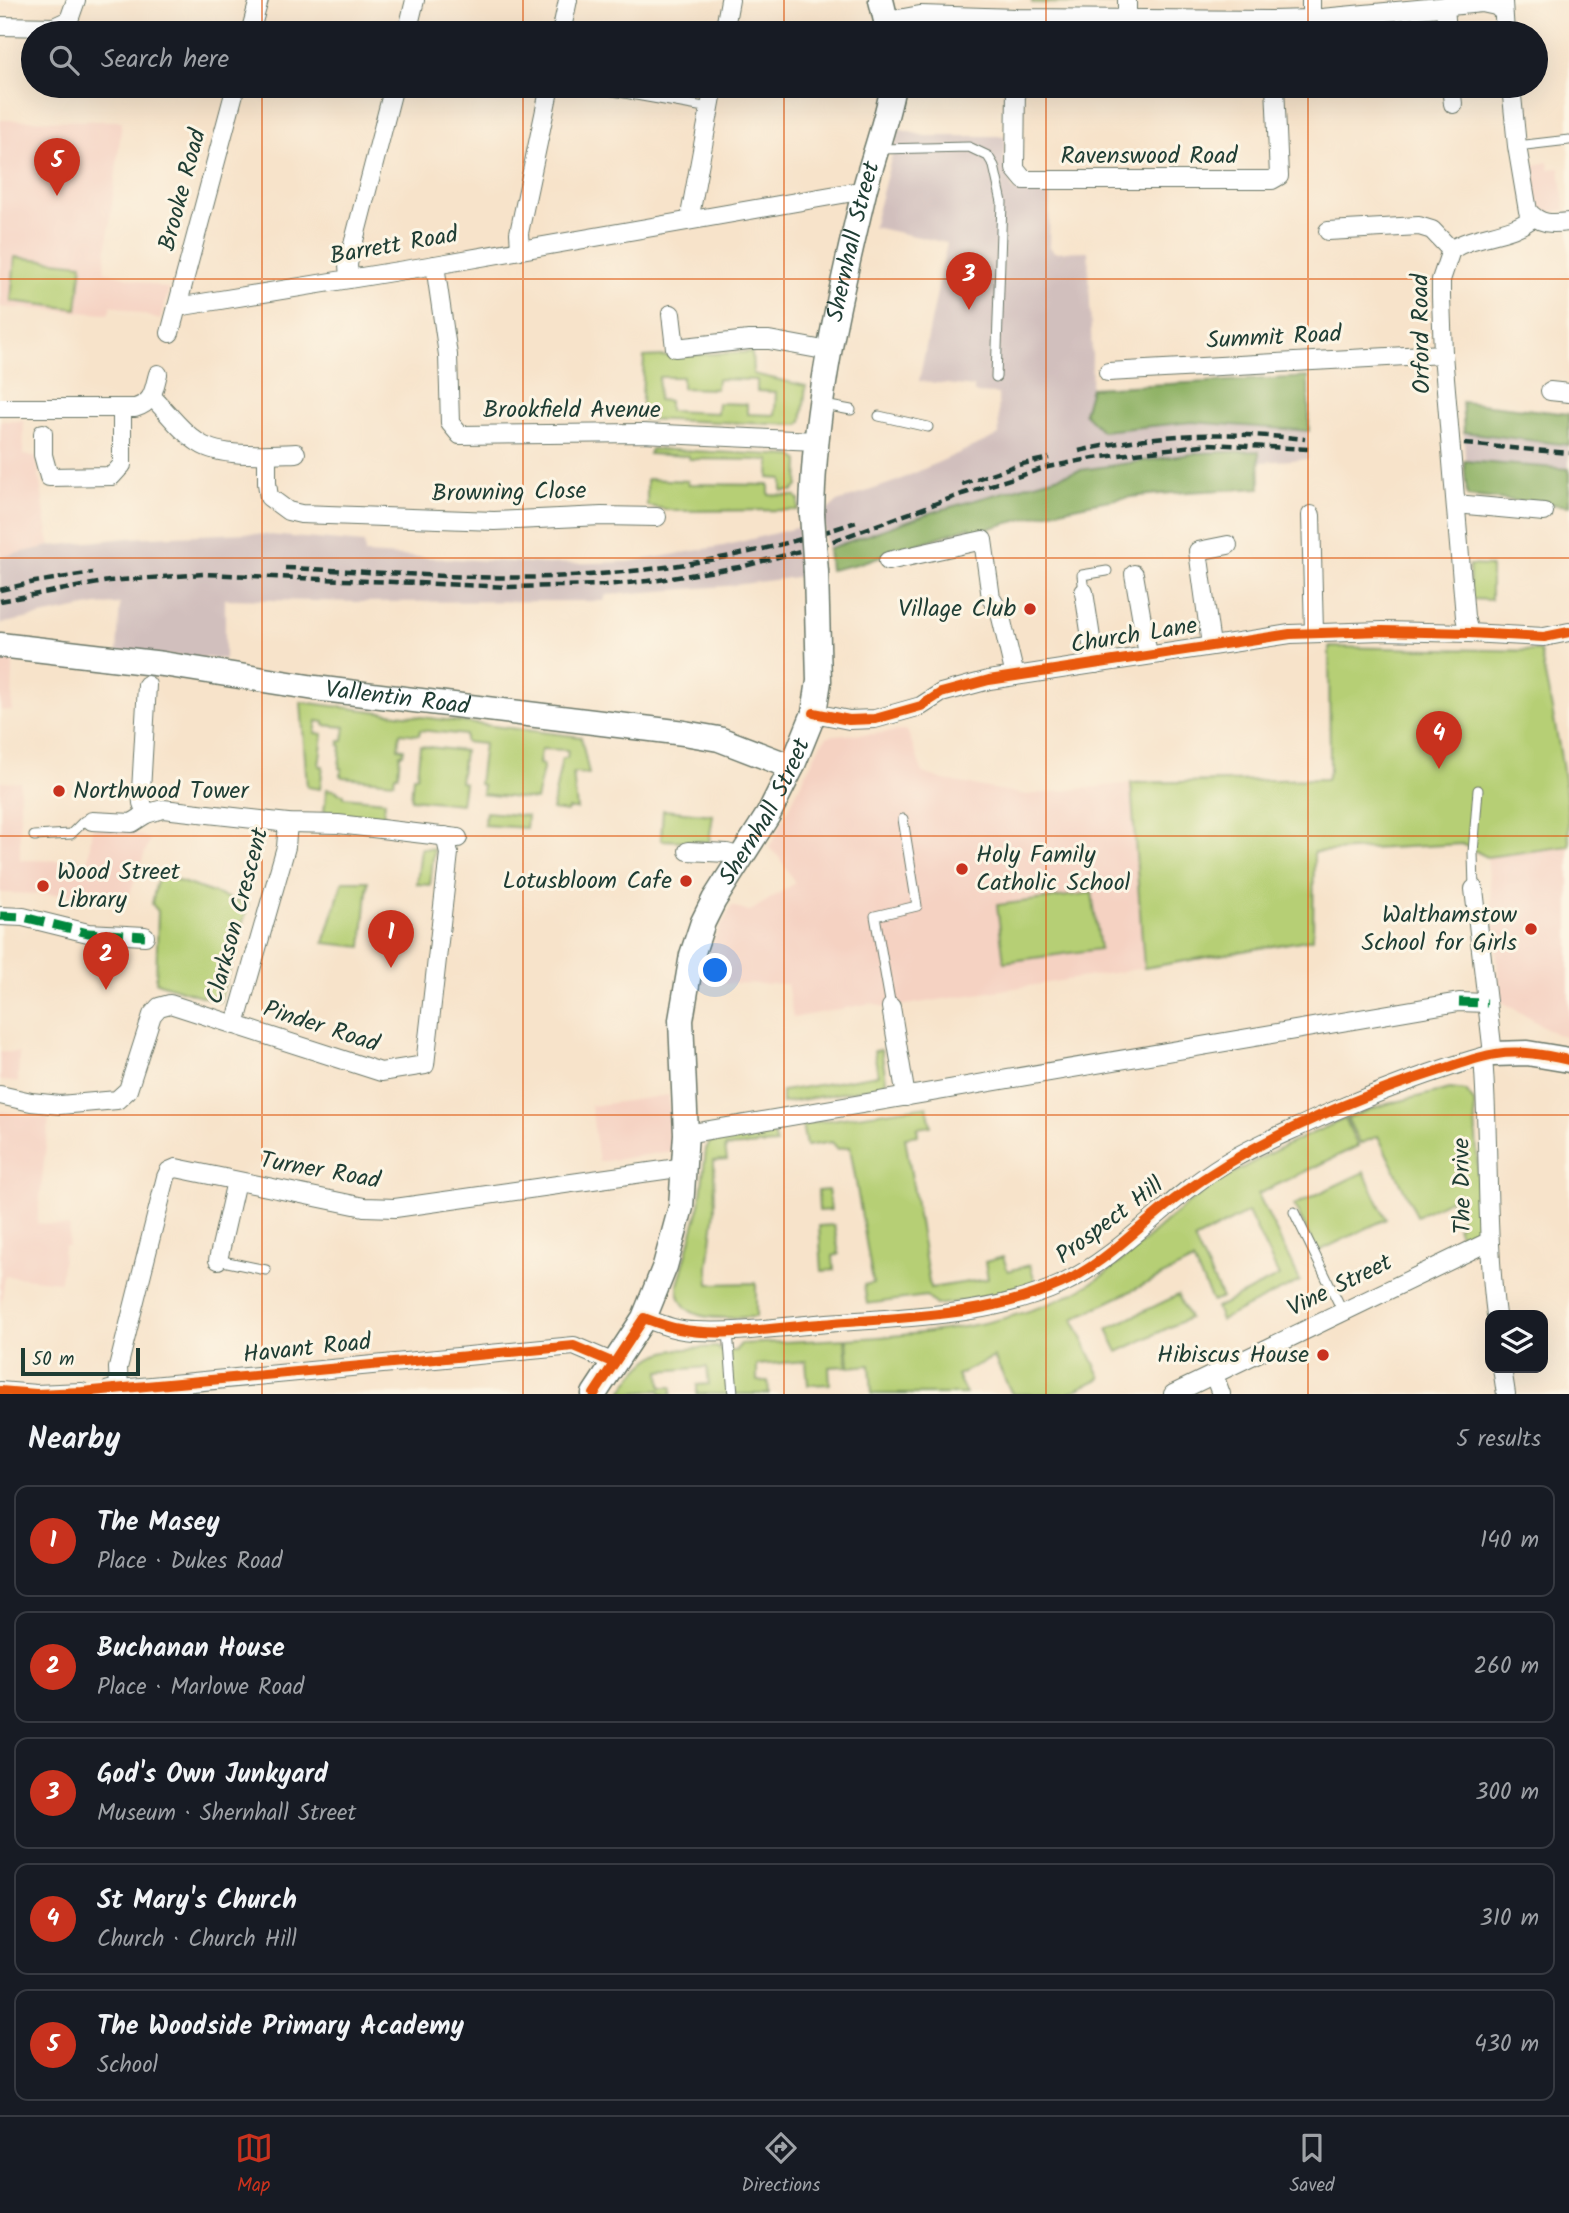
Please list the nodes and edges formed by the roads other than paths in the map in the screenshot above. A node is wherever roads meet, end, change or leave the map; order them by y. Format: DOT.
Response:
graph roads {
  1 [pos="76,0"];
  2 [pos="259,0"];
  3 [pos="415,0"];
  4 [pos="568,0"];
  5 [pos="730,0"];
  6 [pos="1127,0"];
  7 [pos="1311,0"];
  8 [pos="1444,6"];
  9 [pos="1503,6"];
  10 [pos="886,18"];
  11 [pos="1311,19"];
  12 [pos="1127,20"];
  13 [pos="67,21"];
  14 [pos="253,21"];
  15 [pos="410,21"];
  16 [pos="564,21"];
  17 [pos="726,21"];
  18 [pos="973,21"];
  19 [pos="1109,21"];
  20 [pos="1148,21"];
  21 [pos="1301,21"];
  22 [pos="1446,21"];
  23 [pos="0,26"];
  24 [pos="21,26"];
  25 [pos="233,98"];
  26 [pos="391,98"];
  27 [pos="547,98"];
  28 [pos="653,98"];
  29 [pos="712,98"];
  30 [pos="890,98"];
  31 [pos="1016,98"];
  32 [pos="1276,98"];
  33 [pos="1452,98"];
  34 [pos="1512,98"];
  35 [pos="1453,104"];
  36 [pos="710,108"];
  37 [pos="1569,140"];
  38 [pos="1517,146"];
  39 [pos="876,149"];
  40 [pos="865,190"];
  41 [pos="1533,217"];
  42 [pos="694,218"];
  43 [pos="1569,222"];
  44 [pos="1328,231"];
  45 [pos="520,248"];
  46 [pos="1451,250"];
  47 [pos="435,265"];
  48 [pos="349,279"];
  49 [pos="177,307"];
  50 [pos="671,314"];
  51 [pos="170,333"];
  52 [pos="829,351"];
  53 [pos="1443,354"];
  54 [pos="1108,372"];
  55 [pos="158,374"];
  56 [pos="996,377"];
  57 [pos="1549,391"];
  58 [pos="1569,393"];
  59 [pos="152,397"];
  60 [pos="819,404"];
  61 [pos="0,408"];
  62 [pos="122,408"];
  63 [pos="851,410"];
  64 [pos="879,416"];
  65 [pos="928,427"];
  66 [pos="43,433"];
  67 [pos="816,441"];
  68 [pos="296,453"];
  69 [pos="267,454"];
  70 [pos="1456,504"];
  71 [pos="1544,512"];
  72 [pos="1311,515"];
  73 [pos="657,517"];
  74 [pos="1228,545"];
  75 [pos="888,561"];
  76 [pos="1107,570"];
  77 [pos="1134,574"];
  78 [pos="1084,592"];
  79 [pos="1314,632"];
  80 [pos="1569,632"];
  81 [pos="1469,633"];
  82 [pos="0,645"];
  83 [pos="1211,645"];
  84 [pos="1148,655"];
  85 [pos="1095,664"];
  86 [pos="1015,676"];
  87 [pos="147,685"];
  88 [pos="814,713"];
  89 [pos="792,767"];
  90 [pos="1478,790"];
  91 [pos="146,814"];
  92 [pos="903,819"];
  93 [pos="92,821"];
  94 [pos="288,823"];
  95 [pos="34,836"];
  96 [pos="688,851"];
  97 [pos="741,857"];
  98 [pos="1474,889"];
  99 [pos="0,916"];
  100 [pos="145,936"];
  101 [pos="1487,1003"];
  102 [pos="891,1007"];
  103 [pos="235,1025"];
  104 [pos="1488,1055"];
  105 [pos="1569,1060"];
  106 [pos="425,1065"];
  107 [pos="0,1095"];
  108 [pos="906,1097"];
  109 [pos="686,1135"];
  110 [pos="685,1167"];
  111 [pos="236,1181"];
  112 [pos="1294,1212"];
  113 [pos="1488,1242"];
  114 [pos="218,1260"];
  115 [pos="266,1270"];
  116 [pos="1495,1310"];
  117 [pos="1343,1312"];
  118 [pos="644,1318"];
  119 [pos="729,1331"];
  120 [pos="614,1363"];
  121 [pos="1504,1373"];
  122 [pos="1214,1374"];
  123 [pos="114,1389"];
  124 [pos="0,1391"];
  125 [pos="82,1392"];
  126 [pos="594,1394"];
  127 [pos="733,1394"];
  128 [pos="1173,1394"];
  129 [pos="1221,1394"];
  130 [pos="1506,1394"];
  1 -- 13 [label="street"];
  2 -- 14 [label="street"];
  3 -- 15 [label="street"];
  4 -- 16 [label="street"];
  5 -- 17 [label="street"];
  6 -- 12 [label="street"];
  7 -- 11 [label="street"];
  8 -- 9 [label="street"];
  8 -- 11 [label="street"];
  8 -- 22 [label="street"];
  10 -- 18 [label="street"];
  11 -- 21 [label="street"];
  12 -- 19 [label="street"];
  12 -- 20 [label="street"];
  23 -- 24 [label="street"];
  25 -- 49 [label="street, Brooke Road"];
  26 -- 48 [label="street"];
  27 -- 45 [label="street"];
  28 -- 36 [label="lane"];
  29 -- 36 [label="street"];
  30 -- 39 [label="street, Shernhall Street"];
  31 -- 32 [label="street, Ravenswood Road"];
  33 -- 35 [label="street"];
  34 -- 38 [label="street"];
  36 -- 42 [label="street"];
  37 -- 38 [label="lane"];
  38 -- 41 [label="street"];
  39 -- 40 [label="street, Shernhall Street"];
  39 -- 56 [label="lane"];
  40 -- 42 [label="street, Barrett Road"];
  40 -- 52 [label="street, Shernhall Street"];
  41 -- 43 [label="street"];
  41 -- 46 [label="street, Orford Road"];
  42 -- 45 [label="street, Barrett Road"];
  44 -- 46 [label="street"];
  45 -- 47 [label="street, Barrett Road"];
  46 -- 53 [label="street, Orford Road"];
  47 -- 48 [label="street, Barrett Road"];
  47 -- 67 [label="street, Brookfield Avenue"];
  48 -- 49 [label="street, Barrett Road"];
  49 -- 51 [label="street"];
  50 -- 52 [label="street"];
  52 -- 60 [label="street, Shernhall Street"];
  53 -- 54 [label="street, Summit Road"];
  53 -- 70 [label="street, Orford Road"];
  55 -- 59 [label="street"];
  57 -- 58 [label="street"];
  59 -- 62 [label="street"];
  59 -- 69 [label="street"];
  60 -- 63 [label="lane"];
  60 -- 67 [label="street, Shernhall Street"];
  61 -- 62 [label="street"];
  62 -- 66 [label="street"];
  64 -- 65 [label="lane"];
  67 -- 88 [label="street, Shernhall Street, bridge"];
  68 -- 69 [label="street"];
  69 -- 73 [label="street, Browning Close"];
  70 -- 71 [label="street"];
  70 -- 81 [label="street, Orford Road"];
  72 -- 79 [label="street"];
  74 -- 83 [label="street"];
  75 -- 86 [label="street"];
  76 -- 78 [label="lane"];
  77 -- 84 [label="street"];
  78 -- 85 [label="street"];
  79 -- 81 [label="street, Church Lane"];
  79 -- 83 [label="street, Church Lane"];
  80 -- 81 [label="street, Church Lane"];
  82 -- 89 [label="street, Vallentin Road"];
  83 -- 84 [label="street, Church Lane"];
  84 -- 85 [label="street, Church Lane"];
  85 -- 86 [label="street, Church Lane"];
  86 -- 88 [label="street, Church Lane"];
  87 -- 91 [label="street"];
  88 -- 89 [label="street, Shernhall Street"];
  89 -- 97 [label="street, Shernhall Street"];
  90 -- 98 [label="lane"];
  91 -- 93 [label="street"];
  91 -- 94 [label="street"];
  92 -- 102 [label="lane"];
  93 -- 95 [label="lane"];
  94 -- 103 [label="street, Clarkson Crescent"];
  94 -- 106 [label="street, Clarkson Crescent"];
  96 -- 97 [label="street"];
  97 -- 109 [label="street, Shernhall Street"];
  98 -- 101 [label="street, The Drive"];
  99 -- 100 [label="street"];
  101 -- 104 [label="street, The Drive"];
  101 -- 108 [label="street"];
  102 -- 108 [label="street"];
  103 -- 106 [label="street, Pinder Road"];
  103 -- 107 [label="street, Pinder Road"];
  104 -- 105 [label="street"];
  104 -- 113 [label="street, The Drive"];
  104 -- 119 [label="street, Prospect Hill"];
  108 -- 109 [label="street"];
  109 -- 110 [label="street, Shernhall Street"];
  110 -- 111 [label="street, Turner Road"];
  110 -- 118 [label="street, Shernhall Street"];
  111 -- 114 [label="street"];
  111 -- 123 [label="street, Turner Road"];
  112 -- 117 [label="lane"];
  113 -- 116 [label="street, The Drive"];
  113 -- 117 [label="street, Vine Street"];
  114 -- 115 [label="lane"];
  117 -- 122 [label="street, Vine Street"];
  118 -- 119 [label="street, Prospect Hill"];
  118 -- 120 [label="street, Shernhall Street"];
  119 -- 127 [label="lane"];
  120 -- 123 [label="street, Havant Road"];
  120 -- 126 [label="street, Shernhall Street"];
  121 -- 130 [label="street"];
  122 -- 128 [label="street, Vine Street"];
  122 -- 129 [label="street"];
  124 -- 125 [label="street"];
}
